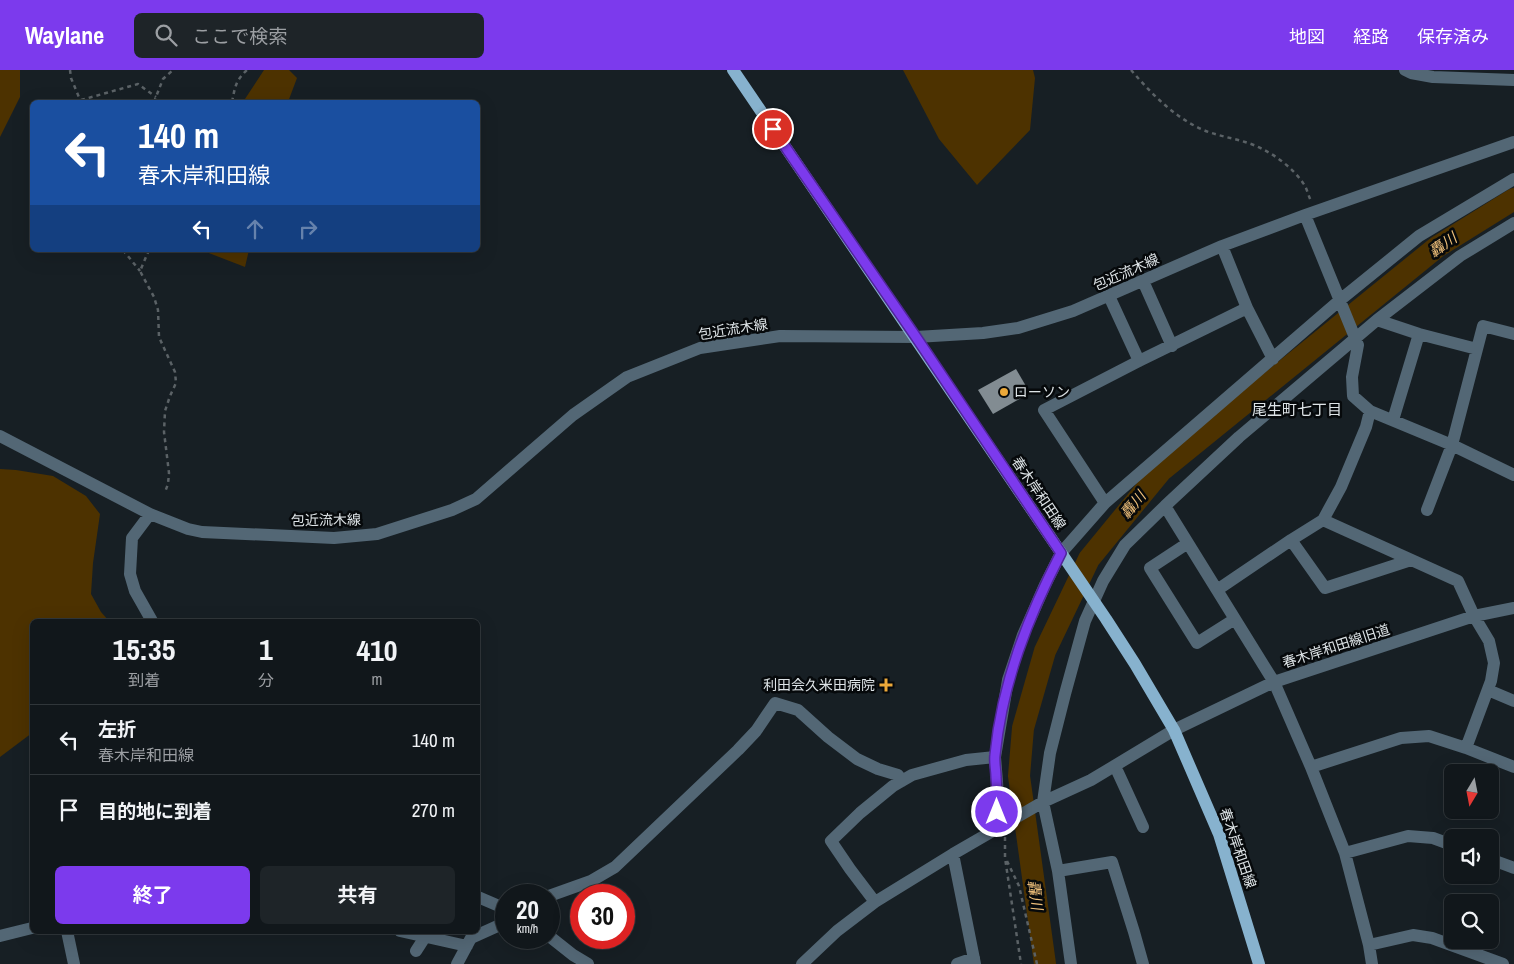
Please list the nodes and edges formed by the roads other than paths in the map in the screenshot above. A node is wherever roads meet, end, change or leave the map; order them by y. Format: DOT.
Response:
graph roads {
  1 [pos="733,70"];
  2 [pos="1405,70"];
  3 [pos="1514,80"];
  4 [pos="1514,142"];
  5 [pos="1514,179"];
  6 [pos="1310,213"];
  7 [pos="1514,223"];
  8 [pos="1222,246"];
  9 [pos="1143,280"];
  10 [pos="1109,296"];
  11 [pos="1340,300"];
  12 [pos="1247,308"];
  13 [pos="1377,320"];
  14 [pos="1420,334"];
  15 [pos="1514,334"];
  16 [pos="916,337"];
  17 [pos="1355,338"];
  18 [pos="1172,346"];
  19 [pos="1476,349"];
  20 [pos="1273,360"];
  21 [pos="1139,361"];
  22 [pos="1370,411"];
  23 [pos="1393,420"];
  24 [pos="0,436"];
  25 [pos="1452,445"];
  26 [pos="1514,475"];
  27 [pos="1105,503"];
  28 [pos="1165,506"];
  29 [pos="1427,510"];
  30 [pos="150,514"];
  31 [pos="1323,520"];
  32 [pos="1291,540"];
  33 [pos="1188,543"];
  34 [pos="1063,556"];
  35 [pos="1411,560"];
  36 [pos="1217,590"];
  37 [pos="1514,608"];
  38 [pos="1474,616"];
  39 [pos="151,619"];
  40 [pos="1235,619"];
  41 [pos="1274,682"];
  42 [pos="1488,690"];
  43 [pos="1514,701"];
  44 [pos="1174,730"];
  45 [pos="1466,748"];
  46 [pos="995,757"];
  47 [pos="1114,766"];
  48 [pos="1312,767"];
  49 [pos="1514,767"];
  50 [pos="902,781"];
  51 [pos="1041,804"];
  52 [pos="1143,826"];
  53 [pos="1001,827"];
  54 [pos="1444,842"];
  55 [pos="1345,853"];
  56 [pos="953,854"];
  57 [pos="1499,862"];
  58 [pos="1514,868"];
  59 [pos="1058,871"];
  60 [pos="560,892"];
  61 [pos="480,898"];
  62 [pos="875,902"];
  63 [pos="495,904"];
  64 [pos="495,927"];
  65 [pos="30,928"];
  66 [pos="68,934"];
  67 [pos="412,934"];
  68 [pos="480,934"];
  69 [pos="480,934"];
  70 [pos="0,936"];
  71 [pos="425,937"];
  72 [pos="560,945"];
  73 [pos="1369,945"];
  74 [pos="466,946"];
  75 [pos="416,951"];
  76 [pos="975,961"];
  77 [pos="74,964"];
  78 [pos="457,964"];
  79 [pos="588,964"];
  80 [pos="802,964"];
  81 [pos="957,964"];
  82 [pos="1071,964"];
  83 [pos="1143,964"];
  84 [pos="1259,964"];
  85 [pos="1372,964"];
  86 [pos="1503,964"];
  1 -- 16 [label="main road, 春木岸和田線"];
  2 -- 3 [label="street"];
  4 -- 6 [label="street, 包近流木線"];
  5 -- 11 [label="street"];
  6 -- 8 [label="street, 包近流木線"];
  6 -- 11 [label="street"];
  7 -- 13 [label="street"];
  8 -- 9 [label="street, 包近流木線"];
  8 -- 12 [label="street"];
  9 -- 10 [label="street, 包近流木線"];
  9 -- 18 [label="street"];
  10 -- 16 [label="street, 包近流木線"];
  10 -- 21 [label="street"];
  11 -- 17 [label="street"];
  11 -- 20 [label="street"];
  12 -- 18 [label="street"];
  12 -- 20 [label="street"];
  13 -- 14 [label="street"];
  13 -- 17 [label="street"];
  14 -- 19 [label="street"];
  14 -- 23 [label="street"];
  15 -- 19 [label="street"];
  16 -- 30 [label="street, 包近流木線"];
  16 -- 34 [label="main road, 春木岸和田線"];
  17 -- 22 [label="street"];
  17 -- 28 [label="street"];
  18 -- 21 [label="street"];
  19 -- 25 [label="street"];
  20 -- 27 [label="street"];
  21 -- 27 [label="street"];
  22 -- 23 [label="street"];
  22 -- 31 [label="street"];
  23 -- 25 [label="street"];
  24 -- 30 [label="street, 包近流木線"];
  25 -- 26 [label="street"];
  25 -- 29 [label="street"];
  27 -- 34 [label="street"];
  28 -- 33 [label="street"];
  28 -- 51 [label="street"];
  30 -- 39 [label="street"];
  31 -- 32 [label="street"];
  31 -- 35 [label="street"];
  32 -- 35 [label="street"];
  32 -- 36 [label="street"];
  33 -- 36 [label="street"];
  33 -- 40 [label="street"];
  34 -- 44 [label="main road, 春木岸和田線"];
  34 -- 46 [label="street"];
  35 -- 38 [label="street"];
  36 -- 40 [label="street"];
  37 -- 38 [label="street, 春木岸和田線旧道"];
  38 -- 41 [label="street, 春木岸和田線旧道"];
  38 -- 42 [label="street"];
  40 -- 41 [label="street"];
  41 -- 44 [label="street, 春木岸和田線旧道"];
  41 -- 48 [label="street"];
  42 -- 43 [label="street"];
  42 -- 45 [label="street"];
  44 -- 47 [label="street, 春木岸和田線旧道"];
  44 -- 84 [label="main road, 春木岸和田線"];
  45 -- 48 [label="street"];
  45 -- 49 [label="street"];
  46 -- 50 [label="street"];
  46 -- 53 [label="street"];
  47 -- 51 [label="street, 春木岸和田線旧道"];
  47 -- 52 [label="street"];
  48 -- 55 [label="street"];
  50 -- 60 [label="street"];
  50 -- 62 [label="street"];
  51 -- 53 [label="street, 春木岸和田線旧道"];
  51 -- 59 [label="street"];
  53 -- 56 [label="street, 春木岸和田線旧道"];
  54 -- 55 [label="street"];
  55 -- 73 [label="street"];
  56 -- 62 [label="street, 春木岸和田線旧道"];
  56 -- 76 [label="street"];
  57 -- 58 [label="street"];
  59 -- 82 [label="street"];
  59 -- 83 [label="street"];
  61 -- 63 [label="street"];
  62 -- 80 [label="street, 春木岸和田線旧道"];
  64 -- 68 [label="street"];
  65 -- 70 [label="street"];
  66 -- 77 [label="street"];
  67 -- 71 [label="street"];
  69 -- 74 [label="street"];
  71 -- 74 [label="street"];
  71 -- 75 [label="street"];
  72 -- 79 [label="street"];
  73 -- 85 [label="street"];
  73 -- 86 [label="street"];
  74 -- 78 [label="street"];
  76 -- 81 [label="street"];
}
